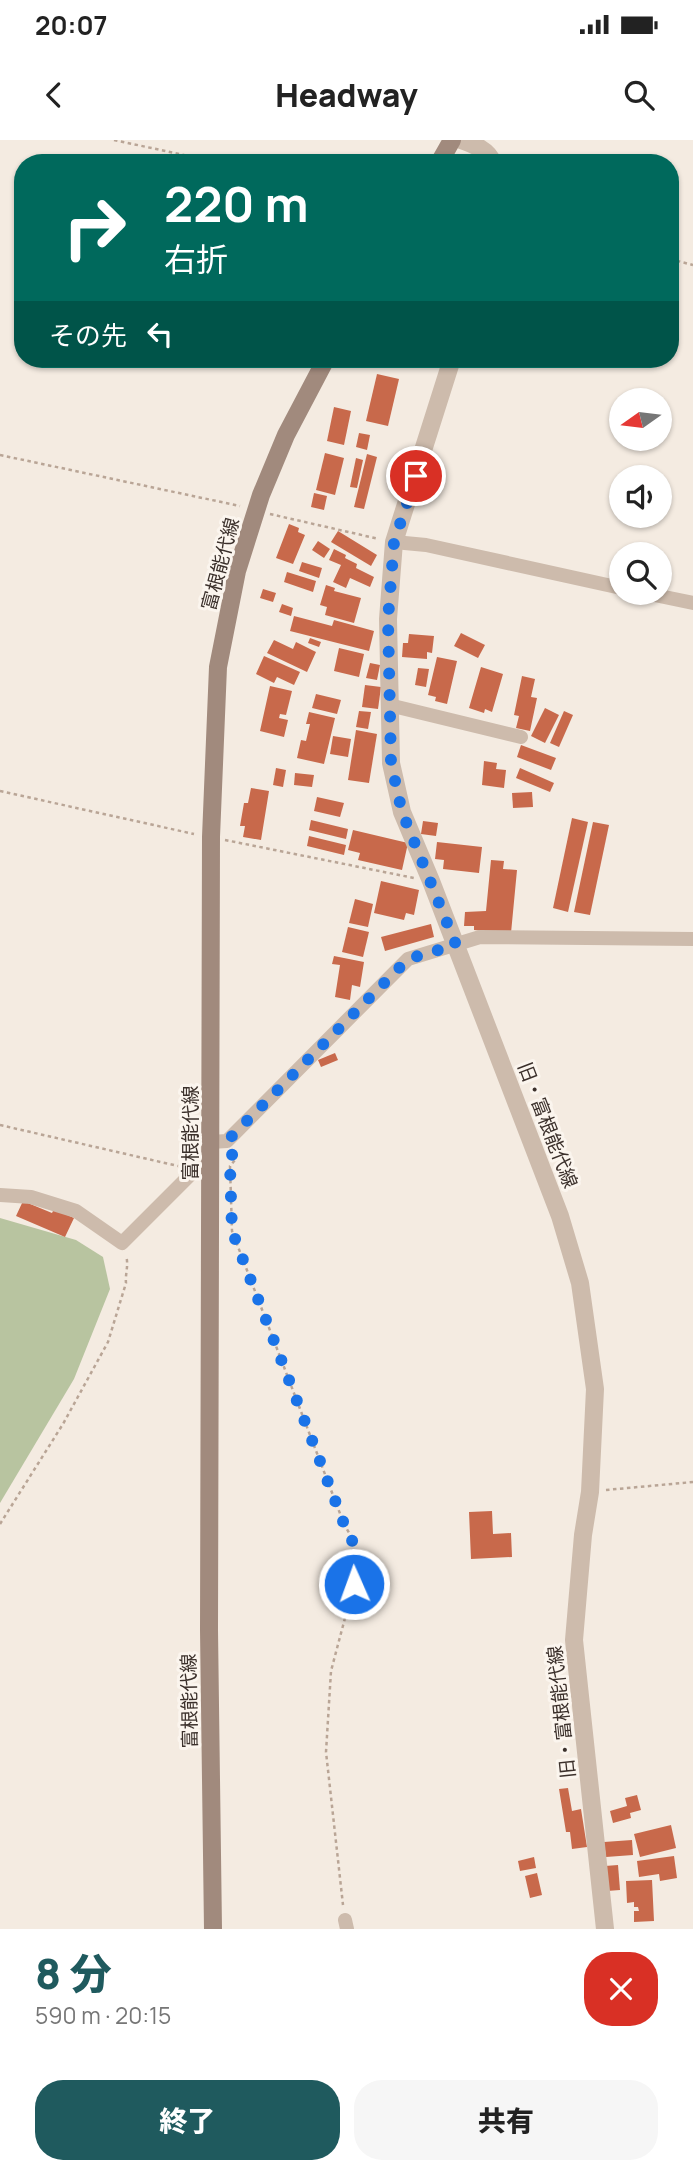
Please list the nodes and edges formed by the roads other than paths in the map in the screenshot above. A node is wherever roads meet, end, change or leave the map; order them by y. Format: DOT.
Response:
graph roads {
  1 [pos="461,140"];
  2 [pos="488,154"];
  3 [pos="321,368"];
  4 [pos="449,368"];
  5 [pos="394,542"];
  6 [pos="609,585"];
  7 [pos="672,599"];
  8 [pos="693,603"];
  9 [pos="389,705"];
  10 [pos="521,737"];
  11 [pos="693,939"];
  12 [pos="456,945"];
  13 [pos="219,1142"];
  14 [pos="203,1168"];
  15 [pos="0,1195"];
  16 [pos="213,1929"];
  17 [pos="605,1929"];
  1 -- 2 [label="street"];
  3 -- 13 [label="main road, 富根能代線"];
  4 -- 5 [label="street, 旧・富根能代線"];
  5 -- 6 [label="street"];
  5 -- 9 [label="street, 旧・富根能代線"];
  7 -- 8 [label="street"];
  9 -- 10 [label="street"];
  9 -- 12 [label="street, 旧・富根能代線"];
  11 -- 12 [label="street"];
  12 -- 13 [label="street"];
  12 -- 17 [label="street, 旧・富根能代線"];
  13 -- 14 [label="main road, 富根能代線"];
  14 -- 15 [label="street"];
  14 -- 16 [label="main road, 富根能代線"];
}
